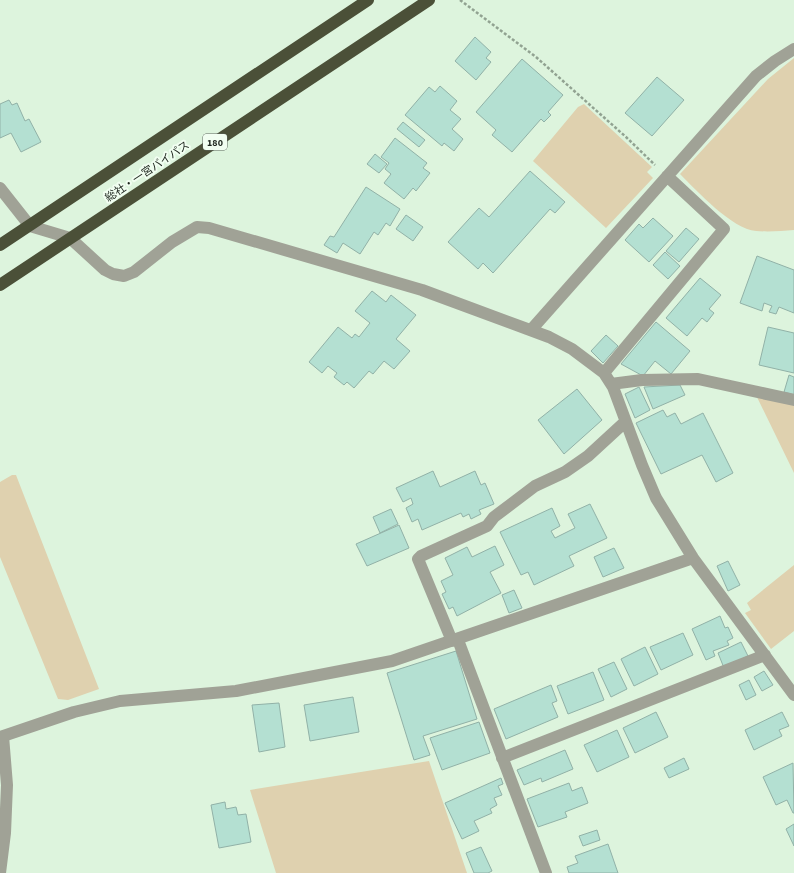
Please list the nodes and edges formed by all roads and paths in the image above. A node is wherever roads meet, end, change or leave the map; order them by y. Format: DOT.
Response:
graph roads {
  1 [pos="368,0"];
  2 [pos="430,0"];
  3 [pos="460,0"];
  4 [pos="794,49"];
  5 [pos="667,176"];
  6 [pos="0,188"];
  7 [pos="30,226"];
  8 [pos="70,238"];
  9 [pos="0,245"];
  10 [pos="0,285"];
  11 [pos="531,330"];
  12 [pos="607,378"];
  13 [pos="794,400"];
  14 [pos="626,422"];
  15 [pos="694,558"];
  16 [pos="455,640"];
  17 [pos="765,656"];
  18 [pos="794,695"];
  19 [pos="1,737"];
  20 [pos="502,758"];
  21 [pos="0,873"];
  22 [pos="546,873"];
  1 -- 7 [label="highway, 総社・一宮バイパス"];
  2 -- 8 [label="highway, 総社・一宮バイパス / 180"];
  3 -- 5 [label="path"];
  4 -- 5 [label="street"];
  5 -- 11 [label="street"];
  5 -- 12 [label="street"];
  6 -- 7 [label="street"];
  7 -- 8 [label="street"];
  7 -- 9 [label="highway, 総社・一宮バイパス"];
  8 -- 10 [label="highway, 総社・一宮バイパス / 180"];
  8 -- 11 [label="street"];
  11 -- 12 [label="street"];
  12 -- 13 [label="street"];
  12 -- 14 [label="street"];
  14 -- 15 [label="street"];
  14 -- 16 [label="street"];
  15 -- 16 [label="street"];
  15 -- 17 [label="street"];
  16 -- 19 [label="street"];
  16 -- 20 [label="street"];
  17 -- 18 [label="street"];
  17 -- 20 [label="street"];
  19 -- 21 [label="street"];
  20 -- 22 [label="street"];
}
